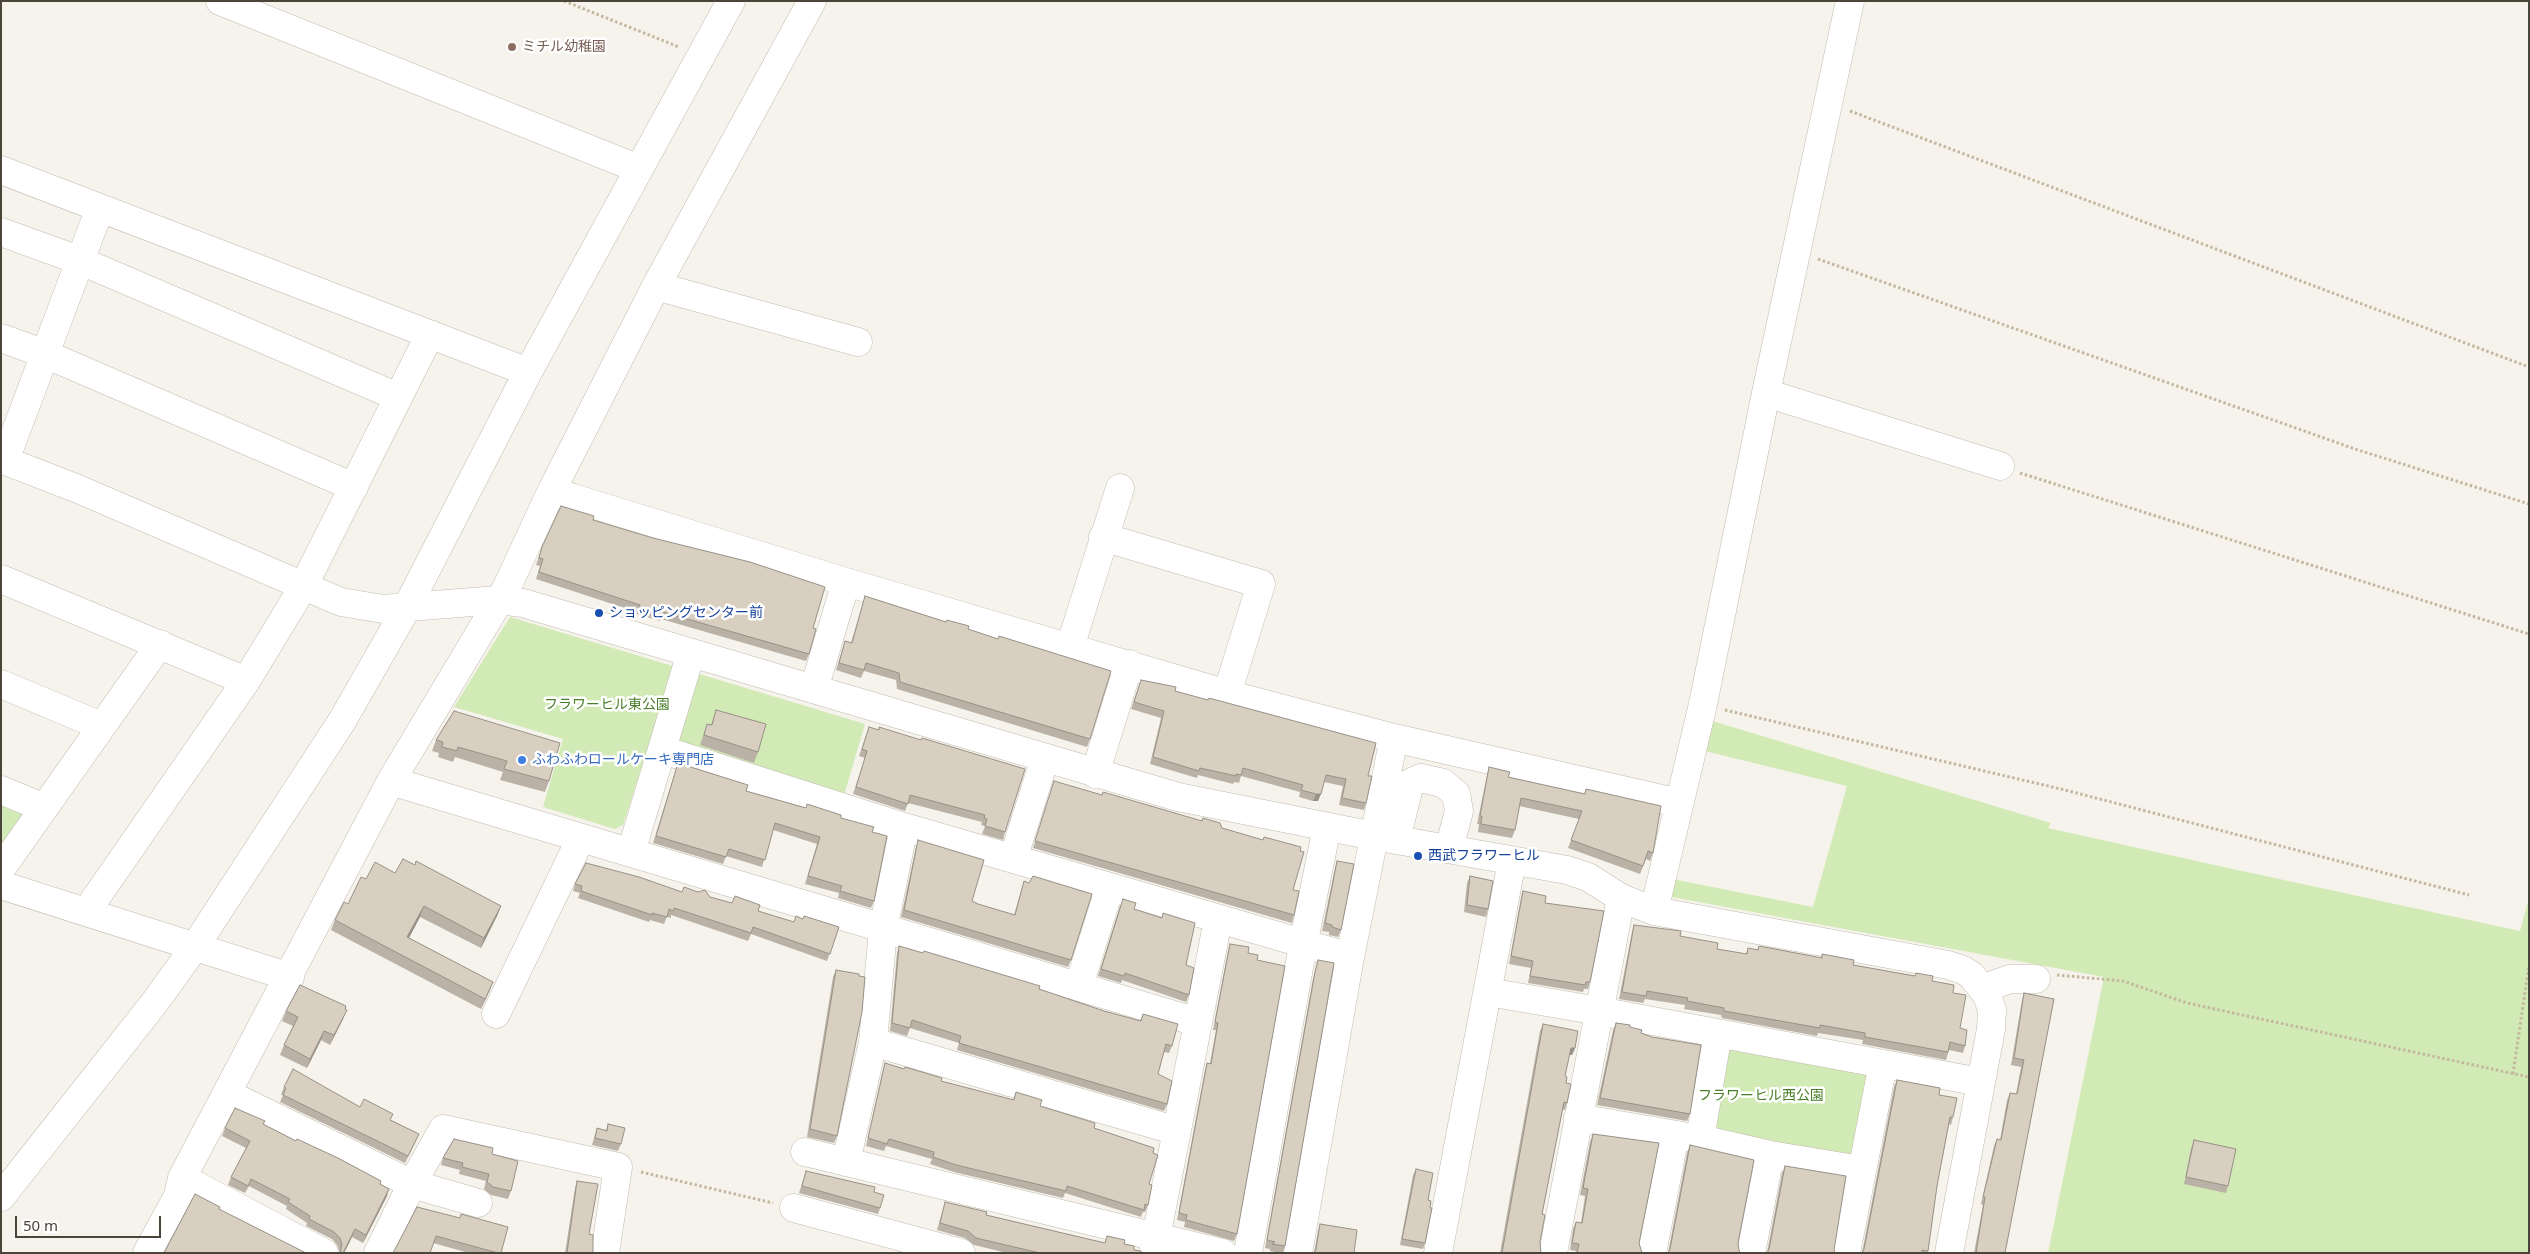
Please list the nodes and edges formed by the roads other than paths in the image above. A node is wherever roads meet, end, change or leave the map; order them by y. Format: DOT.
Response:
graph roads {
  1 [pos="220,1"];
  2 [pos="731,1"];
  3 [pos="812,1"];
  4 [pos="1850,1"];
  5 [pos="639,168"];
  6 [pos="1,170"];
  7 [pos="100,208"];
  8 [pos="1,232"];
  9 [pos="81,261"];
  10 [pos="656,286"];
  11 [pos="430,334"];
  12 [pos="1,338"];
  13 [pos="858,342"];
  14 [pos="45,354"];
  15 [pos="528,372"];
  16 [pos="1766,393"];
  17 [pos="398,397"];
  18 [pos="3,459"];
  19 [pos="2000,466"];
  20 [pos="354,487"];
  21 [pos="1120,488"];
  22 [pos="552,490"];
  23 [pos="1103,537"];
  24 [pos="1,578"];
  25 [pos="846,582"];
  26 [pos="303,587"];
  27 [pos="498,600"];
  28 [pos="406,609"];
  29 [pos="160,644"];
  30 [pos="1070,647"];
  31 [pos="691,653"];
  32 [pos="1129,664"];
  33 [pos="246,681"];
  34 [pos="1,684"];
  35 [pos="814,689"];
  36 [pos="1227,694"];
  37 [pos="101,726"];
  38 [pos="1394,738"];
  39 [pos="663,750"];
  40 [pos="1045,758"];
  41 [pos="1095,774"];
  42 [pos="391,781"];
  43 [pos="1,790"];
  44 [pos="1678,803"];
  45 [pos="44,808"];
  46 [pos="904,827"];
  47 [pos="1327,827"];
  48 [pos="582,838"];
  49 [pos="1385,838"];
  50 [pos="1449,850"];
  51 [pos="632,852"];
  52 [pos="1013,859"];
  53 [pos="1512,861"];
  54 [pos="1,869"];
  55 [pos="1,885"];
  56 [pos="1110,887"];
  57 [pos="1621,898"];
  58 [pos="1654,911"];
  59 [pos="86,912"];
  60 [pos="1218,920"];
  61 [pos="882,929"];
  62 [pos="1303,945"];
  63 [pos="194,948"];
  64 [pos="1350,957"];
  65 [pos="290,977"];
  66 [pos="2036,980"];
  67 [pos="1079,985"];
  68 [pos="1984,988"];
  69 [pos="1488,992"];
  70 [pos="1599,1011"];
  71 [pos="496,1014"];
  72 [pos="1197,1022"];
  73 [pos="1718,1033"];
  74 [pos="872,1042"];
  75 [pos="1883,1064"];
  76 [pos="1980,1082"];
  77 [pos="228,1094"];
  78 [pos="1578,1118"];
  79 [pos="1177,1131"];
  80 [pos="1688,1137"];
  81 [pos="806,1152"];
  82 [pos="1770,1155"];
  83 [pos="846,1162"];
  84 [pos="1861,1170"];
  85 [pos="182,1178"];
  86 [pos="412,1184"];
  87 [pos="1,1197"];
  88 [pos="478,1203"];
  89 [pos="794,1208"];
  90 [pos="1155,1245"];
  91 [pos="147,1253"];
  92 [pos="324,1253"];
  93 [pos="378,1253"];
  94 [pos="604,1253"];
  95 [pos="961,1253"];
  96 [pos="1223,1253"];
  97 [pos="1248,1253"];
  98 [pos="1298,1253"];
  99 [pos="1438,1253"];
  100 [pos="1553,1253"];
  101 [pos="1652,1253"];
  102 [pos="1751,1253"];
  103 [pos="1846,1253"];
  104 [pos="1949,1253"];
  1 -- 5 [label="street"];
  2 -- 5 [label="street"];
  3 -- 10 [label="street"];
  4 -- 16 [label="street"];
  5 -- 15 [label="street"];
  6 -- 7 [label="street"];
  7 -- 9 [label="street"];
  7 -- 11 [label="street"];
  8 -- 9 [label="street"];
  9 -- 14 [label="street"];
  9 -- 17 [label="street"];
  10 -- 13 [label="street"];
  10 -- 22 [label="street"];
  11 -- 15 [label="street"];
  11 -- 17 [label="street"];
  12 -- 14 [label="street"];
  14 -- 18 [label="street"];
  14 -- 20 [label="street"];
  15 -- 28 [label="street"];
  16 -- 19 [label="street"];
  16 -- 44 [label="street"];
  17 -- 20 [label="street"];
  18 -- 26 [label="street"];
  20 -- 26 [label="street"];
  21 -- 23 [label="street"];
  22 -- 25 [label="street"];
  22 -- 27 [label="street"];
  23 -- 30 [label="street"];
  23 -- 36 [label="street"];
  24 -- 29 [label="street"];
  25 -- 30 [label="street"];
  25 -- 35 [label="street"];
  26 -- 28 [label="street"];
  26 -- 33 [label="street"];
  27 -- 28 [label="street"];
  27 -- 31 [label="street"];
  27 -- 42 [label="street"];
  28 -- 63 [label="street"];
  29 -- 33 [label="street"];
  29 -- 37 [label="street"];
  30 -- 32 [label="street"];
  31 -- 35 [label="street"];
  31 -- 39 [label="street"];
  32 -- 36 [label="street"];
  32 -- 41 [label="street"];
  33 -- 59 [label="street"];
  34 -- 37 [label="street"];
  35 -- 40 [label="street"];
  36 -- 38 [label="street"];
  37 -- 45 [label="street"];
  38 -- 44 [label="street"];
  38 -- 49 [label="street"];
  39 -- 46 [label="street"];
  39 -- 51 [label="street"];
  40 -- 41 [label="street"];
  40 -- 52 [label="street"];
  41 -- 47 [label="street"];
  42 -- 48 [label="street"];
  42 -- 65 [label="street"];
  43 -- 45 [label="street"];
  44 -- 58 [label="street"];
  45 -- 54 [label="street"];
  46 -- 52 [label="street"];
  46 -- 61 [label="street"];
  47 -- 49 [label="street"];
  47 -- 62 [label="street"];
  48 -- 51 [label="street"];
  48 -- 71 [label="street"];
  49 -- 50 [label="street"];
  49 -- 50 [label="street"];
  49 -- 64 [label="street"];
  50 -- 53 [label="street"];
  51 -- 61 [label="street"];
  52 -- 56 [label="street"];
  53 -- 57 [label="street"];
  53 -- 69 [label="street"];
  55 -- 59 [label="street"];
  56 -- 60 [label="street"];
  56 -- 67 [label="street"];
  57 -- 58 [label="street"];
  57 -- 70 [label="street"];
  58 -- 68 [label="street"];
  59 -- 63 [label="street"];
  60 -- 62 [label="street"];
  60 -- 72 [label="street"];
  61 -- 67 [label="street"];
  61 -- 74 [label="street"];
  62 -- 64 [label="street"];
  62 -- 97 [label="street"];
  63 -- 65 [label="street"];
  63 -- 87 [label="street"];
  64 -- 98 [label="street"];
  65 -- 77 [label="street"];
  66 -- 68 [label="street"];
  67 -- 72 [label="street"];
  68 -- 76 [label="street"];
  69 -- 70 [label="street"];
  69 -- 99 [label="street"];
  70 -- 73 [label="street"];
  70 -- 78 [label="street"];
  72 -- 79 [label="street"];
  73 -- 75 [label="street"];
  73 -- 80 [label="street"];
  74 -- 79 [label="street"];
  74 -- 83 [label="street"];
  75 -- 76 [label="street"];
  75 -- 84 [label="street"];
  76 -- 104 [label="street"];
  77 -- 85 [label="street"];
  77 -- 86 [label="street"];
  78 -- 80 [label="street"];
  78 -- 100 [label="street"];
  79 -- 90 [label="street"];
  80 -- 82 [label="street"];
  80 -- 101 [label="street"];
  81 -- 83 [label="street"];
  82 -- 84 [label="street"];
  82 -- 102 [label="street"];
  83 -- 90 [label="street"];
  84 -- 103 [label="street"];
  85 -- 91 [label="street"];
  85 -- 92 [label="street"];
  86 -- 88 [label="street"];
  86 -- 93 [label="street"];
  86 -- 94 [label="street"];
  89 -- 95 [label="street"];
  90 -- 96 [label="street"];
}
